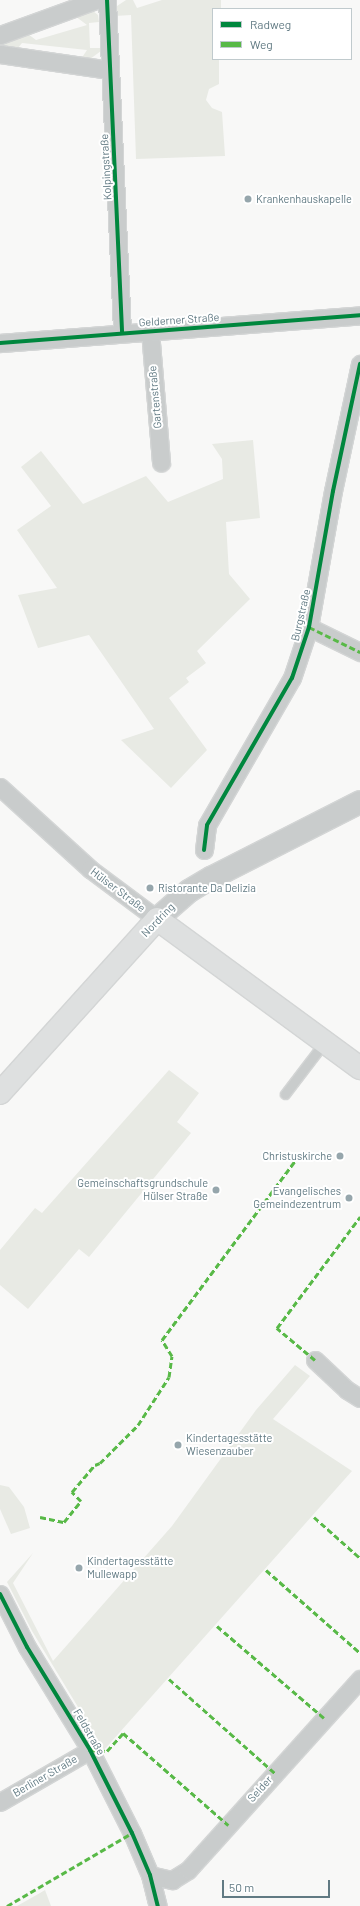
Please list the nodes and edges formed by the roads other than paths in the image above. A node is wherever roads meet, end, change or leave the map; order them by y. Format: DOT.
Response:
graph roads {
  1 [pos="96,0"];
  2 [pos="106,0"];
  3 [pos="0,35"];
  4 [pos="0,54"];
  5 [pos="110,70"];
  6 [pos="360,315"];
  7 [pos="150,331"];
  8 [pos="122,333"];
  9 [pos="0,343"];
  10 [pos="360,364"];
  11 [pos="161,463"];
  12 [pos="309,627"];
  13 [pos="360,652"];
  14 [pos="0,787"];
  15 [pos="360,802"];
  16 [pos="204,850"];
  17 [pos="156,919"];
  18 [pos="282,1012"];
  19 [pos="317,1052"];
  20 [pos="360,1068"];
  21 [pos="360,1081"];
  22 [pos="0,1093"];
  23 [pos="286,1094"];
  24 [pos="315,1360"];
  25 [pos="360,1398"];
  26 [pos="0,1594"];
  27 [pos="360,1679"];
  28 [pos="90,1750"];
  29 [pos="0,1802"];
  30 [pos="150,1876"];
  31 [pos="158,1906"];
  1 -- 3 [label="street"];
  2 -- 5 [label="street, Kolpingstraße"];
  4 -- 5 [label="street"];
  5 -- 8 [label="street, Kolpingstraße"];
  6 -- 7 [label="street, Gelderner Straße"];
  7 -- 8 [label="street, Gelderner Straße"];
  7 -- 11 [label="street, Gartenstraße"];
  8 -- 9 [label="street, Gelderner Straße"];
  10 -- 12 [label="street, Burgstraße"];
  12 -- 13 [label="street, Burgstraße"];
  12 -- 16 [label="street, Burgstraße"];
  14 -- 17 [label="street, Hülser Straße"];
  15 -- 17 [label="street, Nordring"];
  17 -- 18 [label="main road, Hülser Straße"];
  17 -- 22 [label="main road, Nordring"];
  18 -- 19 [label="main road, Hülser Straße"];
  18 -- 20 [label="main road, Hülser Straße"];
  19 -- 21 [label="main road, Hülser Straße"];
  19 -- 23 [label="lane"];
  24 -- 25 [label="street"];
  26 -- 28 [label="street, Feldstraße"];
  27 -- 30 [label="street, Selder"];
  28 -- 29 [label="street, Berliner Straße"];
  28 -- 30 [label="street, Feldstraße"];
  30 -- 31 [label="street, Feldstraße"];
}
